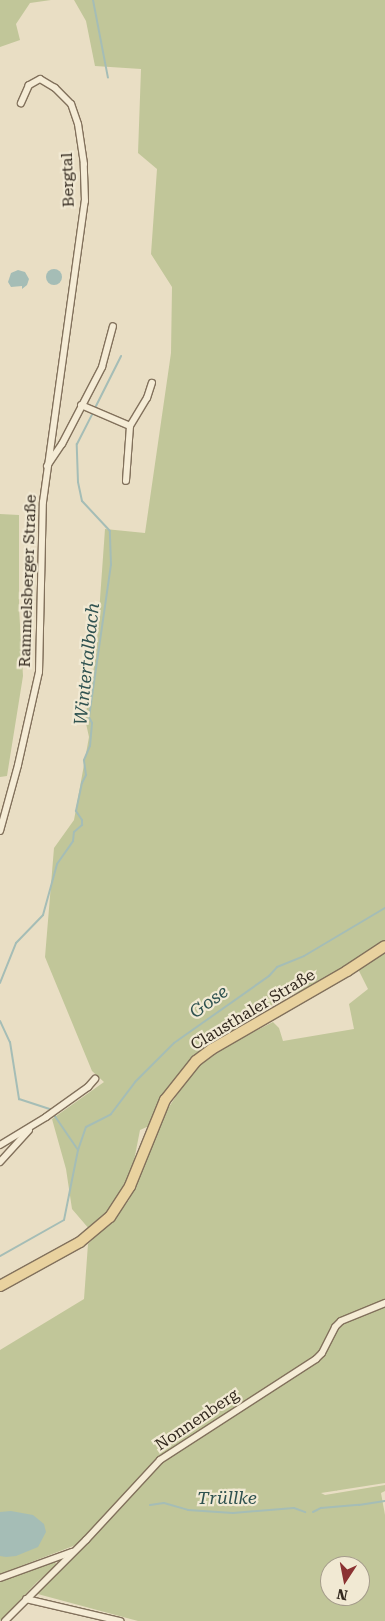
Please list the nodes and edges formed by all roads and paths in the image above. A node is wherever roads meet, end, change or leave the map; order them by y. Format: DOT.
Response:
graph roads {
  1 [pos="21,103"];
  2 [pos="113,326"];
  3 [pos="67,329"];
  4 [pos="152,383"];
  5 [pos="81,405"];
  6 [pos="130,426"];
  7 [pos="46,467"];
  8 [pos="126,481"];
  9 [pos="0,831"];
  10 [pos="385,946"];
  11 [pos="95,1079"];
  12 [pos="35,1123"];
  13 [pos="0,1145"];
  14 [pos="0,1162"];
  15 [pos="0,1286"];
  16 [pos="385,1303"];
  17 [pos="76,1550"];
  18 [pos="0,1578"];
  19 [pos="26,1598"];
  20 [pos="5,1621"];
  21 [pos="120,1621"];
  1 -- 3 [label="street, Bergtal"];
  2 -- 5 [label="street"];
  3 -- 7 [label="street, Rammelsberger Straße"];
  4 -- 6 [label="street"];
  5 -- 6 [label="street"];
  5 -- 7 [label="street"];
  6 -- 8 [label="street"];
  7 -- 9 [label="street, Rammelsberger Straße"];
  10 -- 15 [label="main road, Clausthaler Straße"];
  11 -- 12 [label="street"];
  12 -- 13 [label="street"];
  12 -- 14 [label="street"];
  16 -- 17 [label="street, Nonnenberg"];
  17 -- 18 [label="street, Nonnenberg"];
  17 -- 19 [label="street"];
  19 -- 20 [label="street"];
  19 -- 21 [label="street"];
}
